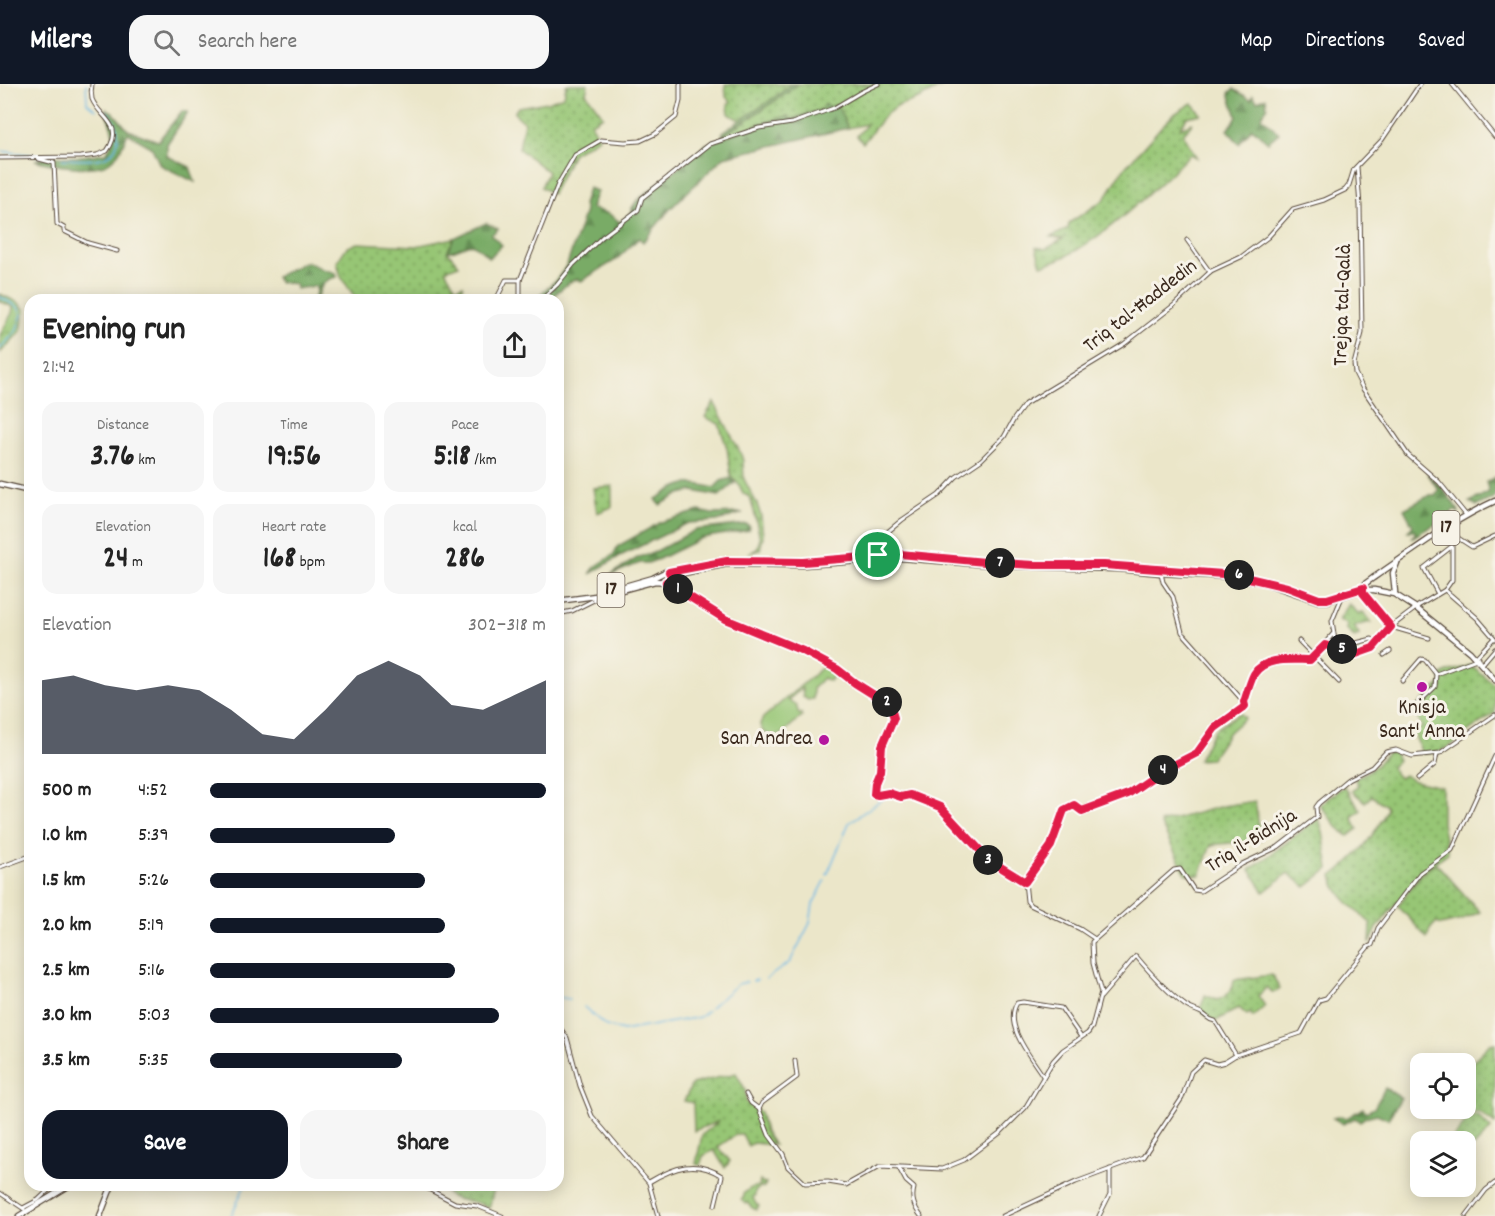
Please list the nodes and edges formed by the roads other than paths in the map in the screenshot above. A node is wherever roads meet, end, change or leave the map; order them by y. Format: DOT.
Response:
graph roads {
  1 [pos="92,84"];
  2 [pos="680,84"];
  3 [pos="878,84"];
  4 [pos="1420,84"];
  5 [pos="1452,84"];
  6 [pos="1495,137"];
  7 [pos="0,158"];
  8 [pos="39,158"];
  9 [pos="1357,166"];
  10 [pos="1187,240"];
  11 [pos="117,251"];
  12 [pos="1210,272"];
  13 [pos="518,280"];
  14 [pos="499,294"];
  15 [pos="519,294"];
  16 [pos="547,294"];
  17 [pos="0,486"];
  18 [pos="24,492"];
  19 [pos="1495,501"];
  20 [pos="1466,515"];
  21 [pos="1448,527"];
  22 [pos="1452,534"];
  23 [pos="1495,536"];
  24 [pos="1451,547"];
  25 [pos="878,555"];
  26 [pos="1399,561"];
  27 [pos="1386,569"];
  28 [pos="666,573"];
  29 [pos="1161,573"];
  30 [pos="1393,573"];
  31 [pos="670,581"];
  32 [pos="1363,589"];
  33 [pos="1445,590"];
  34 [pos="1395,592"];
  35 [pos="686,593"];
  36 [pos="1438,594"];
  37 [pos="1342,596"];
  38 [pos="594,597"];
  39 [pos="564,599"];
  40 [pos="564,600"];
  41 [pos="1417,607"];
  42 [pos="564,613"];
  43 [pos="1391,627"];
  44 [pos="1333,634"];
  45 [pos="1429,638"];
  46 [pos="1495,639"];
  47 [pos="1299,641"];
  48 [pos="1356,643"];
  49 [pos="1377,644"];
  50 [pos="1325,645"];
  51 [pos="1336,647"];
  52 [pos="1495,649"];
  53 [pos="1390,651"];
  54 [pos="1384,655"];
  55 [pos="1313,656"];
  56 [pos="1479,659"];
  57 [pos="1436,674"];
  58 [pos="1495,678"];
  59 [pos="1402,681"];
  60 [pos="1339,682"];
  61 [pos="1244,702"];
  62 [pos="1413,708"];
  63 [pos="1495,715"];
  64 [pos="1437,754"];
  65 [pos="1495,756"];
  66 [pos="1418,779"];
  67 [pos="24,858"];
  68 [pos="0,867"];
  69 [pos="1025,882"];
  70 [pos="1095,939"];
  71 [pos="1101,996"];
  72 [pos="564,1034"];
  73 [pos="1081,1037"];
  74 [pos="1236,1055"];
  75 [pos="795,1061"];
  76 [pos="1043,1076"];
  77 [pos="746,1094"];
  78 [pos="759,1109"];
  79 [pos="899,1168"];
  80 [pos="1110,1169"];
  81 [pos="649,1183"];
  82 [pos="1495,1183"];
  83 [pos="48,1191"];
  84 [pos="61,1191"];
  85 [pos="107,1191"];
  86 [pos="432,1191"];
  87 [pos="0,1193"];
  88 [pos="715,1204"];
  89 [pos="25,1210"];
  90 [pos="19,1216"];
  91 [pos="98,1216"];
  92 [pos="502,1216"];
  93 [pos="658,1216"];
  94 [pos="921,1216"];
  95 [pos="1003,1216"];
  96 [pos="1099,1216"];
  97 [pos="1466,1216"];
  1 -- 8 [label="street"];
  2 -- 13 [label="street"];
  3 -- 16 [label="street"];
  4 -- 9 [label="street, Triq tal-Ħaddedin"];
  5 -- 6 [label="street"];
  7 -- 8 [label="street"];
  8 -- 11 [label="street"];
  9 -- 12 [label="street, Triq tal-Ħaddedin"];
  9 -- 20 [label="street, Trejqa tal-Qalà"];
  10 -- 12 [label="street"];
  12 -- 25 [label="street, Triq tal-Ħaddedin"];
  13 -- 14 [label="street"];
  13 -- 15 [label="street"];
  17 -- 18 [label="main road"];
  19 -- 20 [label="main road, 17"];
  20 -- 21 [label="main road, 17"];
  21 -- 22 [label="street"];
  21 -- 26 [label="main road, 17"];
  22 -- 23 [label="street"];
  22 -- 24 [label="street"];
  24 -- 33 [label="street"];
  24 -- 36 [label="street"];
  25 -- 28 [label="main road, 17"];
  25 -- 32 [label="main road, 17"];
  26 -- 27 [label="main road, 17"];
  26 -- 30 [label="main road, 17"];
  27 -- 30 [label="main road"];
  27 -- 32 [label="main road, 17"];
  28 -- 31 [label="main road"];
  28 -- 31 [label="main road"];
  28 -- 39 [label="main road, 17"];
  29 -- 31 [label="main road, 17"];
  29 -- 37 [label="main road, 17"];
  29 -- 61 [label="street"];
  30 -- 34 [label="main road"];
  31 -- 35 [label="street"];
  31 -- 35 [label="street"];
  31 -- 38 [label="main road, 17"];
  32 -- 34 [label="main road"];
  32 -- 37 [label="main road, 17"];
  32 -- 41 [label="main road"];
  32 -- 43 [label="street"];
  33 -- 36 [label="street"];
  33 -- 46 [label="street"];
  34 -- 41 [label="main road"];
  35 -- 69 [label="street"];
  36 -- 41 [label="street"];
  37 -- 44 [label="street"];
  38 -- 40 [label="main road, 17"];
  38 -- 42 [label="street"];
  41 -- 43 [label="street"];
  41 -- 56 [label="main road"];
  43 -- 45 [label="street"];
  43 -- 49 [label="street"];
  44 -- 50 [label="street"];
  44 -- 51 [label="street"];
  46 -- 56 [label="street"];
  47 -- 55 [label="street"];
  48 -- 49 [label="street"];
  49 -- 51 [label="street"];
  50 -- 51 [label="street"];
  50 -- 55 [label="street"];
  52 -- 56 [label="street"];
  53 -- 54 [label="street"];
  55 -- 60 [label="street"];
  55 -- 61 [label="street"];
  56 -- 57 [label="street"];
  56 -- 58 [label="main road"];
  57 -- 59 [label="street"];
  57 -- 62 [label="street"];
  61 -- 69 [label="street"];
  63 -- 64 [label="street"];
  64 -- 66 [label="street"];
  64 -- 70 [label="street, Triq il-Bidnija"];
  65 -- 74 [label="street"];
  67 -- 68 [label="street"];
  69 -- 70 [label="street"];
  70 -- 71 [label="street"];
  71 -- 73 [label="street"];
  71 -- 74 [label="street"];
  72 -- 81 [label="street"];
  73 -- 76 [label="street"];
  73 -- 76 [label="street"];
  74 -- 80 [label="street"];
  75 -- 78 [label="street"];
  76 -- 79 [label="street"];
  77 -- 78 [label="street"];
  78 -- 79 [label="street"];
  79 -- 94 [label="street"];
  80 -- 95 [label="street"];
  80 -- 96 [label="street"];
  81 -- 88 [label="street"];
  81 -- 93 [label="street"];
  82 -- 97 [label="street"];
  83 -- 89 [label="street"];
  84 -- 89 [label="main road"];
  85 -- 91 [label="main road"];
  86 -- 92 [label="street"];
  87 -- 89 [label="street"];
  89 -- 90 [label="main road"];
}
